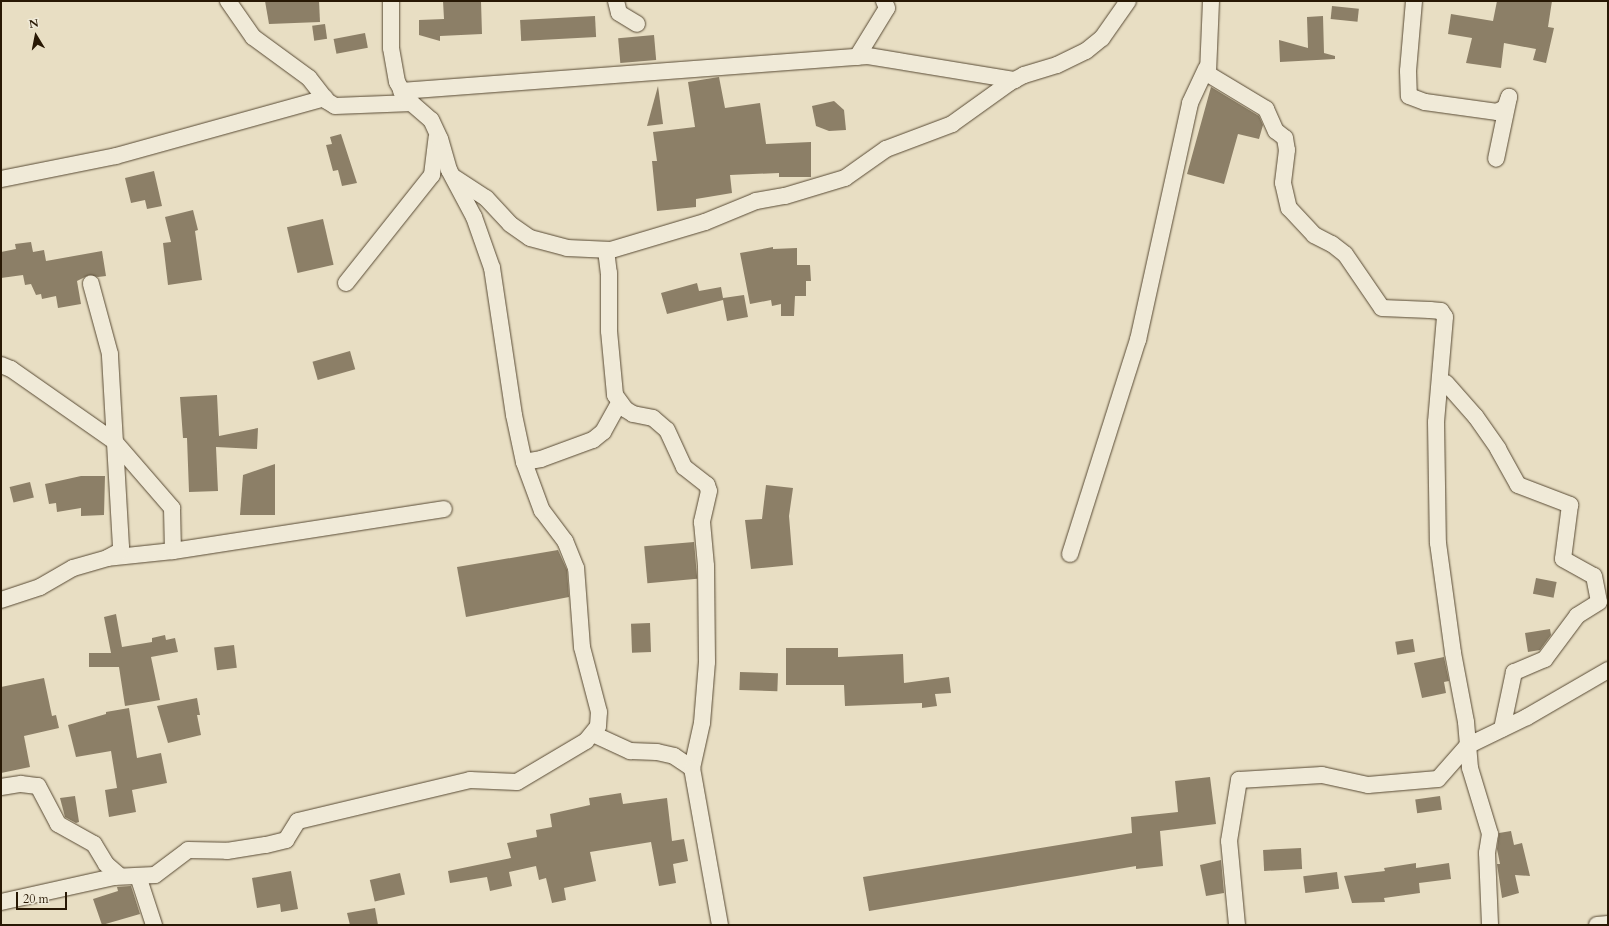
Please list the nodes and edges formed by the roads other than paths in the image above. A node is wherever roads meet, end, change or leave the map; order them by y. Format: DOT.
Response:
graph roads {
  1 [pos="228,1"];
  2 [pos="391,1"];
  3 [pos="616,1"];
  4 [pos="884,1"];
  5 [pos="1128,1"];
  6 [pos="1211,1"];
  7 [pos="1414,1"];
  8 [pos="637,24"];
  9 [pos="857,57"];
  10 [pos="1206,70"];
  11 [pos="1015,80"];
  12 [pos="401,91"];
  13 [pos="325,98"];
  14 [pos="412,103"];
  15 [pos="437,134"];
  16 [pos="1496,159"];
  17 [pos="455,178"];
  18 [pos="1,179"];
  19 [pos="606,250"];
  20 [pos="346,283"];
  21 [pos="91,284"];
  22 [pos="1,365"];
  23 [pos="1446,384"];
  24 [pos="619,403"];
  25 [pos="114,441"];
  26 [pos="524,462"];
  27 [pos="444,508"];
  28 [pos="173,551"];
  29 [pos="1070,554"];
  30 [pos="107,558"];
  31 [pos="1,600"];
  32 [pos="1608,670"];
  33 [pos="1502,729"];
  34 [pos="593,734"];
  35 [pos="1467,746"];
  36 [pos="692,768"];
  37 [pos="1,787"];
  38 [pos="120,876"];
  39 [pos="138,876"];
  40 [pos="1,902"];
  41 [pos="1608,924"];
  42 [pos="154,925"];
  43 [pos="720,925"];
  44 [pos="1237,925"];
  45 [pos="1490,925"];
  46 [pos="1597,925"];
  1 -- 13 [label="street"];
  2 -- 12 [label="street"];
  3 -- 8 [label="street"];
  4 -- 9 [label="street"];
  5 -- 11 [label="street"];
  6 -- 10 [label="street"];
  7 -- 16 [label="street"];
  9 -- 11 [label="street"];
  9 -- 12 [label="street"];
  10 -- 29 [label="street"];
  10 -- 35 [label="street"];
  11 -- 19 [label="street"];
  12 -- 14 [label="street"];
  13 -- 14 [label="street"];
  13 -- 18 [label="street"];
  14 -- 15 [label="street"];
  15 -- 17 [label="street"];
  15 -- 20 [label="street"];
  17 -- 19 [label="street"];
  17 -- 26 [label="street"];
  19 -- 24 [label="street"];
  21 -- 25 [label="street"];
  22 -- 25 [label="street"];
  23 -- 33 [label="street"];
  24 -- 26 [label="street"];
  24 -- 36 [label="street"];
  25 -- 28 [label="street"];
  25 -- 30 [label="street"];
  26 -- 34 [label="street"];
  27 -- 28 [label="street"];
  28 -- 30 [label="street"];
  30 -- 31 [label="street"];
  32 -- 33 [label="street"];
  33 -- 35 [label="street"];
  34 -- 36 [label="street"];
  34 -- 39 [label="street"];
  35 -- 44 [label="street"];
  35 -- 45 [label="street"];
  36 -- 43 [label="street"];
  37 -- 38 [label="street"];
  38 -- 39 [label="street"];
  38 -- 40 [label="street"];
  39 -- 42 [label="street"];
  41 -- 46 [label="street"];
}
